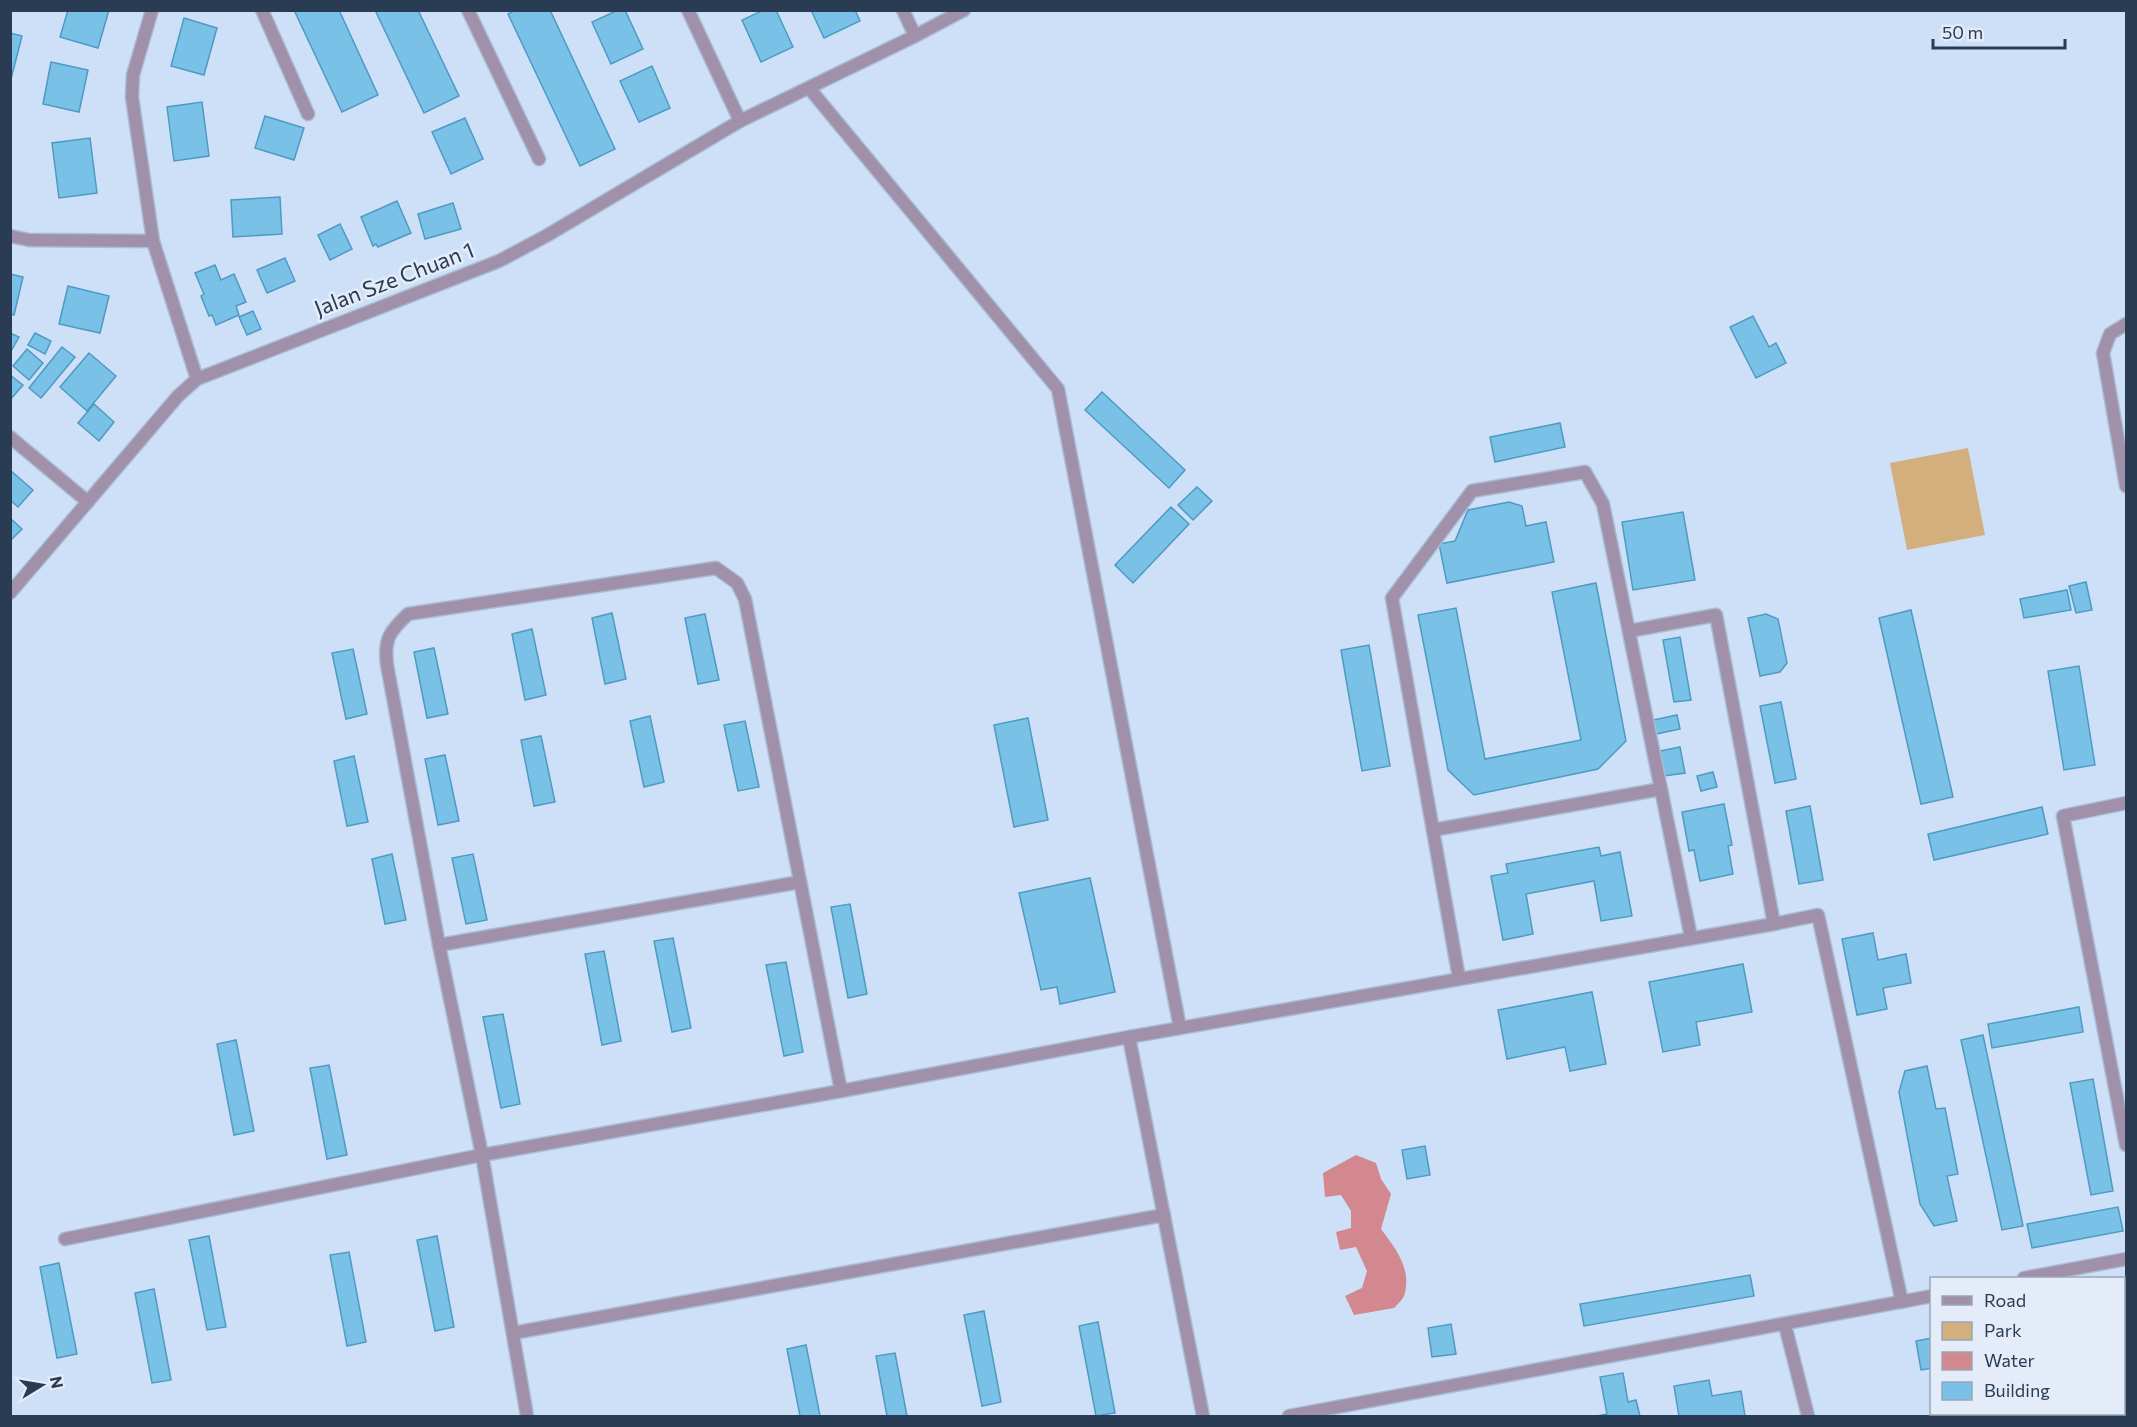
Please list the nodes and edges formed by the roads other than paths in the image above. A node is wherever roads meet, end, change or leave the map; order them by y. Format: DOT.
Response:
graph roads {
  1 [pos="152,10"];
  2 [pos="262,10"];
  3 [pos="468,10"];
  4 [pos="688,10"];
  5 [pos="903,10"];
  6 [pos="964,10"];
  7 [pos="915,36"];
  8 [pos="809,88"];
  9 [pos="308,114"];
  10 [pos="740,121"];
  11 [pos="538,159"];
  12 [pos="10,236"];
  13 [pos="153,241"];
  14 [pos="2127,324"];
  15 [pos="197,379"];
  16 [pos="10,437"];
  17 [pos="2127,486"];
  18 [pos="88,502"];
  19 [pos="10,593"];
  20 [pos="1629,631"];
  21 [pos="1661,789"];
  22 [pos="2127,803"];
  23 [pos="1433,830"];
  24 [pos="800,882"];
  25 [pos="1774,924"];
  26 [pos="1691,937"];
  27 [pos="440,945"];
  28 [pos="1459,978"];
  29 [pos="1180,1028"];
  30 [pos="1129,1037"];
  31 [pos="841,1091"];
  32 [pos="2127,1144"];
  33 [pos="482,1155"];
  34 [pos="1164,1215"];
  35 [pos="65,1239"];
  36 [pos="2127,1259"];
  37 [pos="2029,1277"];
  38 [pos="1930,1296"];
  39 [pos="1902,1302"];
  40 [pos="1785,1325"];
  41 [pos="513,1333"];
  42 [pos="527,1416"];
  43 [pos="1203,1416"];
  44 [pos="1289,1416"];
  45 [pos="1808,1416"];
  1 -- 13 [label="street"];
  2 -- 9 [label="street"];
  3 -- 11 [label="street"];
  4 -- 10 [label="street"];
  5 -- 7 [label="street"];
  6 -- 7 [label="street, Jalan Sze Chuan 1"];
  7 -- 8 [label="street, Jalan Sze Chuan 1"];
  8 -- 10 [label="street, Jalan Sze Chuan 1"];
  8 -- 29 [label="street"];
  10 -- 15 [label="street, Jalan Sze Chuan 1"];
  12 -- 13 [label="street"];
  13 -- 15 [label="street"];
  14 -- 17 [label="street"];
  15 -- 18 [label="street, Jalan Sze Chuan 1"];
  16 -- 18 [label="street"];
  18 -- 19 [label="street, Jalan Sze Chuan 1"];
  20 -- 21 [label="street"];
  20 -- 23 [label="street"];
  20 -- 25 [label="street"];
  21 -- 23 [label="street"];
  21 -- 26 [label="street"];
  22 -- 32 [label="street"];
  23 -- 28 [label="street"];
  24 -- 27 [label="street"];
  24 -- 27 [label="street"];
  24 -- 31 [label="street"];
  25 -- 26 [label="street"];
  25 -- 39 [label="street"];
  26 -- 28 [label="street"];
  27 -- 33 [label="street"];
  28 -- 29 [label="street"];
  29 -- 30 [label="street"];
  30 -- 31 [label="street"];
  30 -- 34 [label="street"];
  31 -- 33 [label="street"];
  33 -- 35 [label="street"];
  33 -- 41 [label="street"];
  34 -- 41 [label="street"];
  34 -- 43 [label="street"];
  36 -- 37 [label="street"];
  38 -- 39 [label="street"];
  39 -- 40 [label="street"];
  40 -- 44 [label="street"];
  40 -- 45 [label="street"];
  41 -- 42 [label="street"];
}
